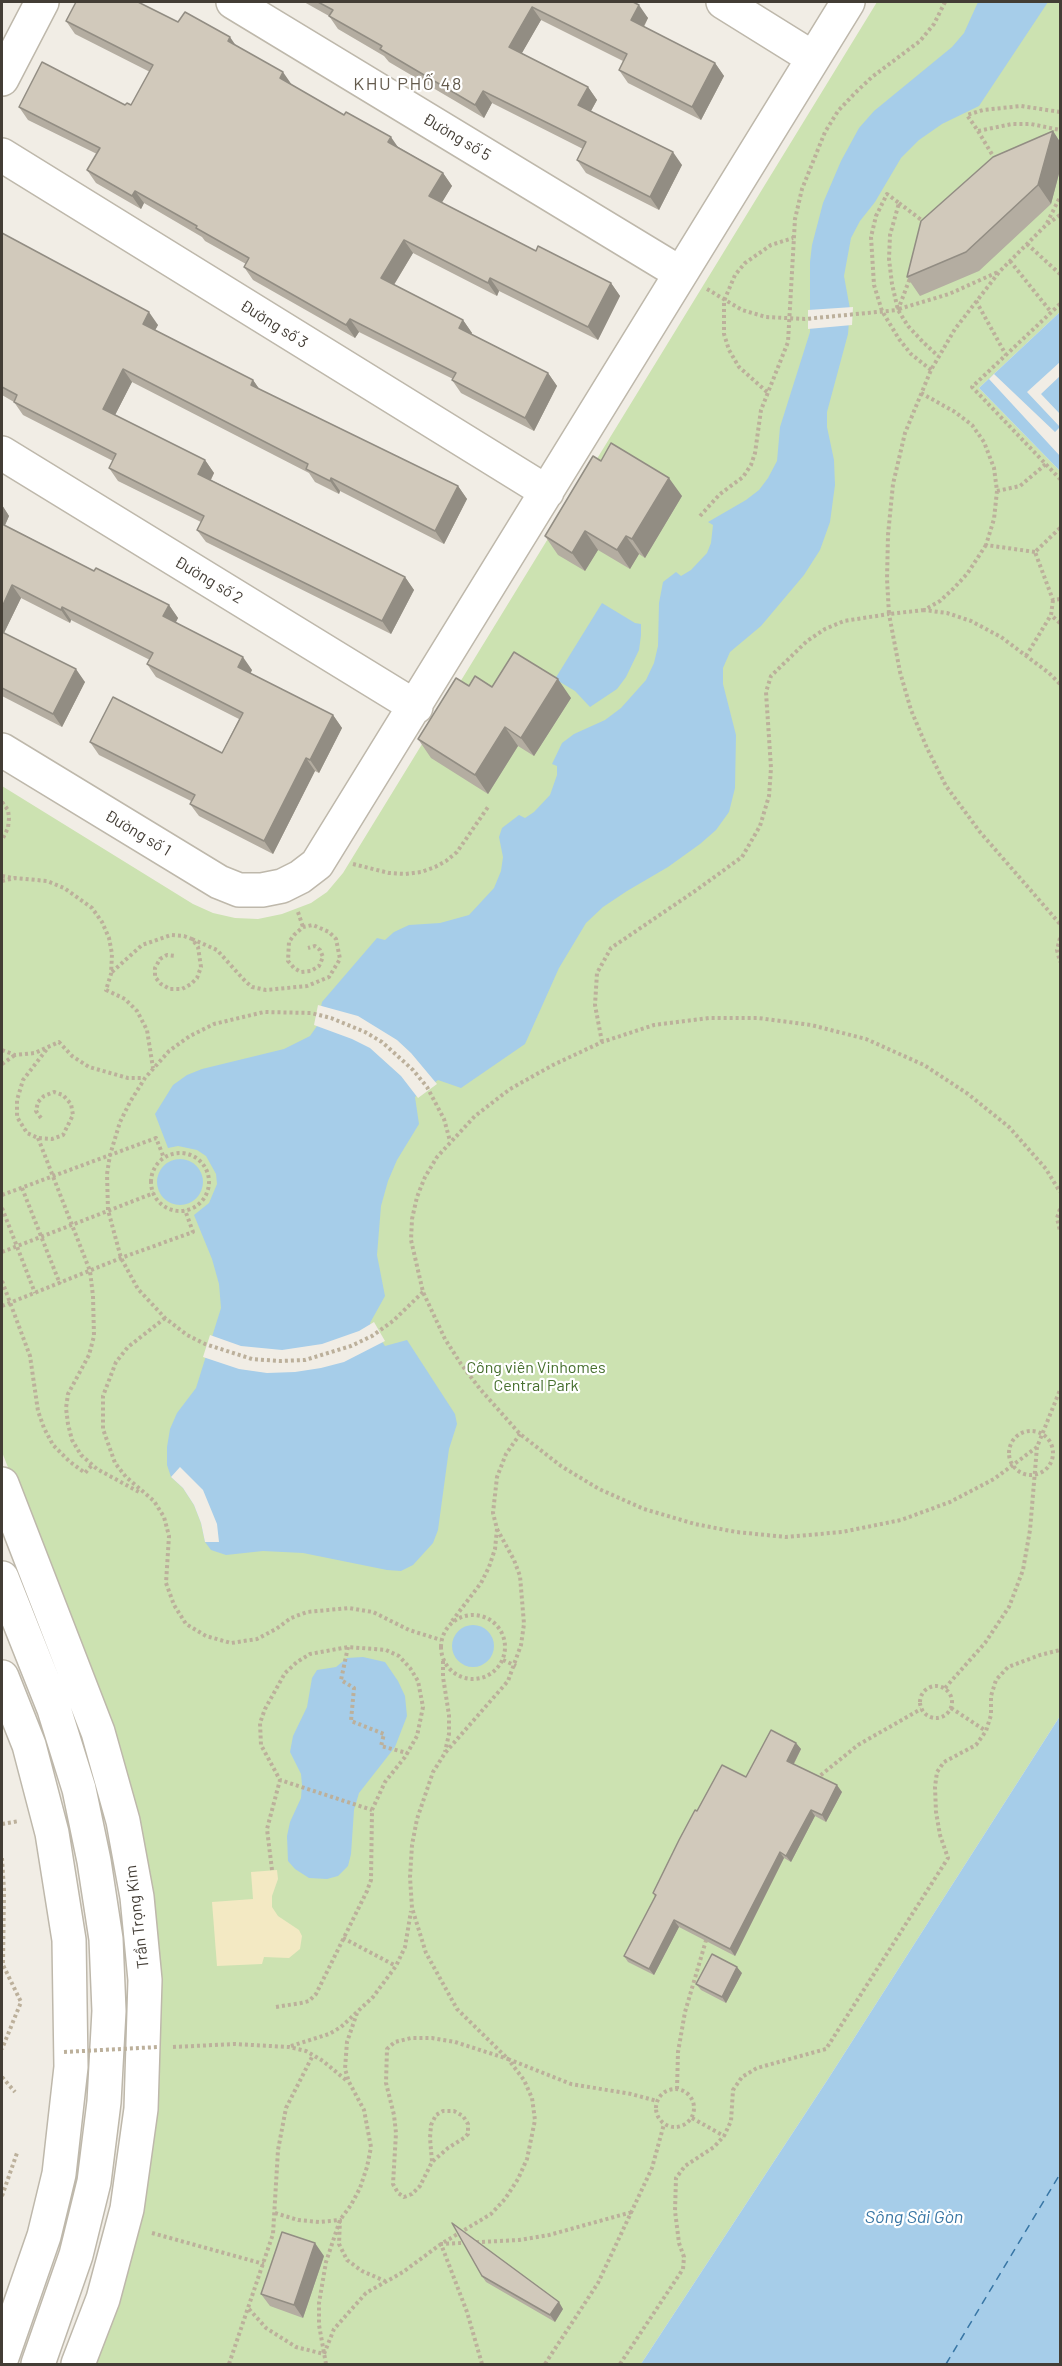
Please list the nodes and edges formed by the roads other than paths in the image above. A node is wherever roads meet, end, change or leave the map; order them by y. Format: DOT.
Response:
graph roads {
  1 [pos="42,2"];
  2 [pos="233,2"];
  3 [pos="723,2"];
  4 [pos="848,2"];
  5 [pos="813,58"];
  6 [pos="2,80"];
  7 [pos="2,155"];
  8 [pos="693,281"];
  9 [pos="2,453"];
  10 [pos="547,492"];
  11 [pos="416,706"];
  12 [pos="2,750"];
  13 [pos="2,1484"];
  14 [pos="2,1578"];
  15 [pos="2,1677"];
  16 [pos="2,2357"];
  17 [pos="38,2364"];
  18 [pos="78,2364"];
  1 -- 6 [label="street"];
  2 -- 8 [label="street, Đường số 5"];
  3 -- 5 [label="street"];
  4 -- 5 [label="street"];
  5 -- 8 [label="street"];
  7 -- 10 [label="street, Đường số 3"];
  8 -- 10 [label="street"];
  9 -- 11 [label="street, Đường số 2"];
  10 -- 11 [label="street"];
  11 -- 12 [label="street, Đường số 1"];
  13 -- 18 [label="street, Trần Trọng Kim"];
  14 -- 17 [label="street, Trần Trọng Kim"];
  15 -- 16 [label="street"];
}
